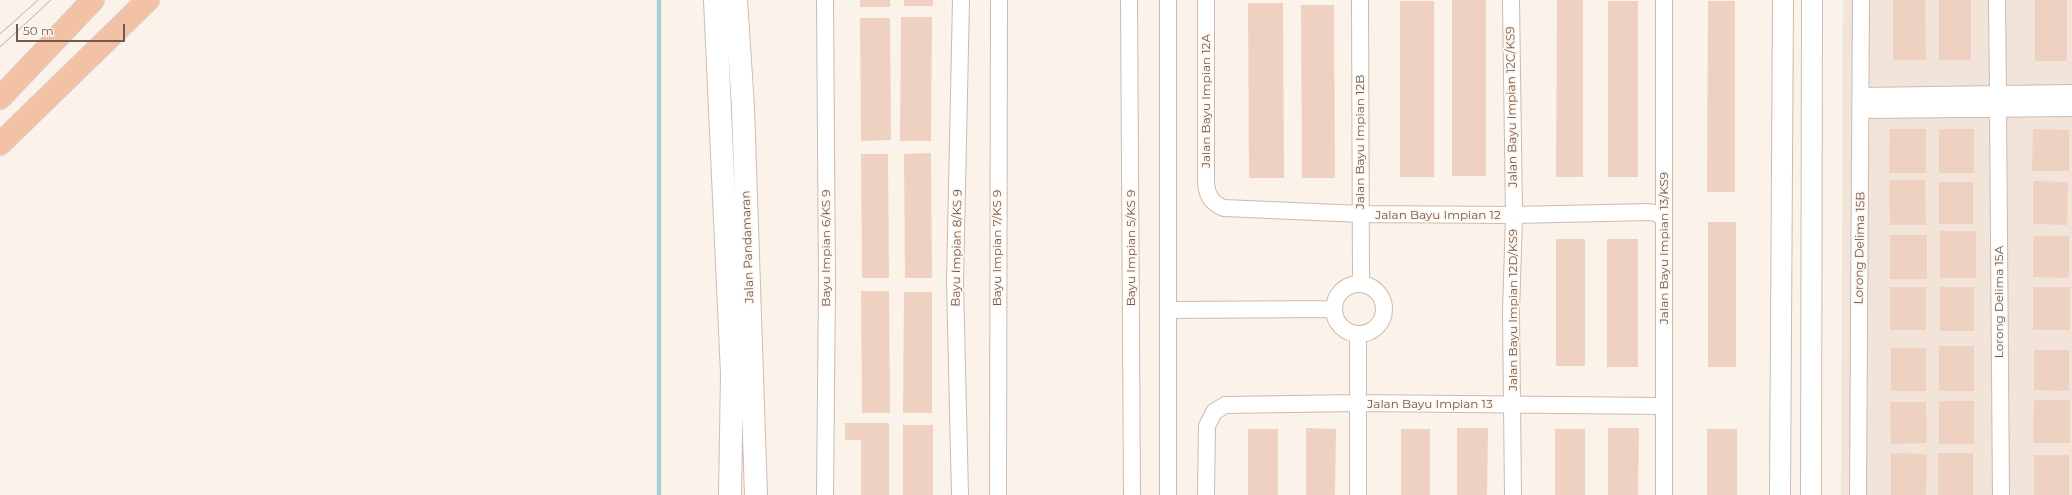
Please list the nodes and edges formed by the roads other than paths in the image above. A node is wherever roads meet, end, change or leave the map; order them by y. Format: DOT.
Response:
graph roads {
  1 [pos="93,0"];
  2 [pos="148,0"];
  3 [pos="715,0"];
  4 [pos="736,0"];
  5 [pos="825,0"];
  6 [pos="961,0"];
  7 [pos="999,0"];
  8 [pos="1129,0"];
  9 [pos="1168,0"];
  10 [pos="1206,0"];
  11 [pos="1360,0"];
  12 [pos="1511,0"];
  13 [pos="1664,0"];
  14 [pos="1783,0"];
  15 [pos="1812,0"];
  16 [pos="1861,0"];
  17 [pos="1998,0"];
  18 [pos="2072,93"];
  19 [pos="0,98"];
  20 [pos="1998,101"];
  21 [pos="1861,103"];
  22 [pos="2072,108"];
  23 [pos="0,144"];
  24 [pos="1211,200"];
  25 [pos="1361,214"];
  26 [pos="1514,215"];
  27 [pos="1664,221"];
  28 [pos="1361,284"];
  29 [pos="1334,309"];
  30 [pos="1168,310"];
  31 [pos="1358,335"];
  32 [pos="1358,403"];
  33 [pos="1512,404"];
  34 [pos="1663,406"];
  35 [pos="730,495"];
  36 [pos="756,495"];
  37 [pos="825,495"];
  38 [pos="960,495"];
  39 [pos="998,495"];
  40 [pos="1132,495"];
  41 [pos="1168,495"];
  42 [pos="1206,495"];
  43 [pos="1358,495"];
  44 [pos="1513,495"];
  45 [pos="1664,495"];
  46 [pos="1780,495"];
  47 [pos="1811,495"];
  48 [pos="1858,495"];
  49 [pos="2000,495"];
  1 -- 19 [label="highway"];
  2 -- 23 [label="highway"];
  3 -- 35 [label="main road, Jalan Pandamaran"];
  4 -- 36 [label="main road, Jalan Pandamaran"];
  5 -- 37 [label="street, Bayu Impian 6/KS 9"];
  6 -- 38 [label="street, Bayu Impian 8/KS 9"];
  7 -- 39 [label="street, Bayu Impian 7/KS 9"];
  8 -- 40 [label="street, Bayu Impian 5/KS 9"];
  9 -- 30 [label="street"];
  10 -- 24 [label="street, Jalan Bayu Impian 12A"];
  11 -- 25 [label="street, Jalan Bayu Impian 12B"];
  12 -- 26 [label="street, Jalan Bayu Impian 12C/KS9"];
  13 -- 27 [label="street, Jalan Bayu Impian 13/KS9"];
  14 -- 46 [label="street"];
  15 -- 47 [label="street"];
  16 -- 21 [label="street, Lorong Delima 15B"];
  17 -- 20 [label="street, Lorong Delima 15A"];
  18 -- 20 [label="street"];
  20 -- 21 [label="street"];
  20 -- 22 [label="street"];
  20 -- 49 [label="street, Lorong Delima 15A"];
  21 -- 48 [label="street, Lorong Delima 15B"];
  24 -- 25 [label="street, Jalan Bayu Impian 12"];
  25 -- 26 [label="street, Jalan Bayu Impian 12"];
  25 -- 28 [label="street, Jalan Bayu Impian 12B"];
  26 -- 27 [label="street, Jalan Bayu Impian 12"];
  26 -- 33 [label="street, Jalan Bayu Impian 12D/KS9"];
  27 -- 34 [label="street, Jalan Bayu Impian 13/KS9"];
  28 -- 29 [label="street"];
  28 -- 31 [label="street"];
  29 -- 30 [label="street"];
  29 -- 31 [label="street"];
  30 -- 41 [label="street"];
  31 -- 32 [label="street"];
  32 -- 33 [label="street, Jalan Bayu Impian 13"];
  32 -- 42 [label="street, Jalan Bayu Impian 13"];
  32 -- 43 [label="street"];
  33 -- 34 [label="street, Jalan Bayu Impian 13"];
  33 -- 44 [label="street, Jalan Bayu Impian 12D/KS9"];
  34 -- 45 [label="street, Jalan Bayu Impian 13/KS9"];
}
